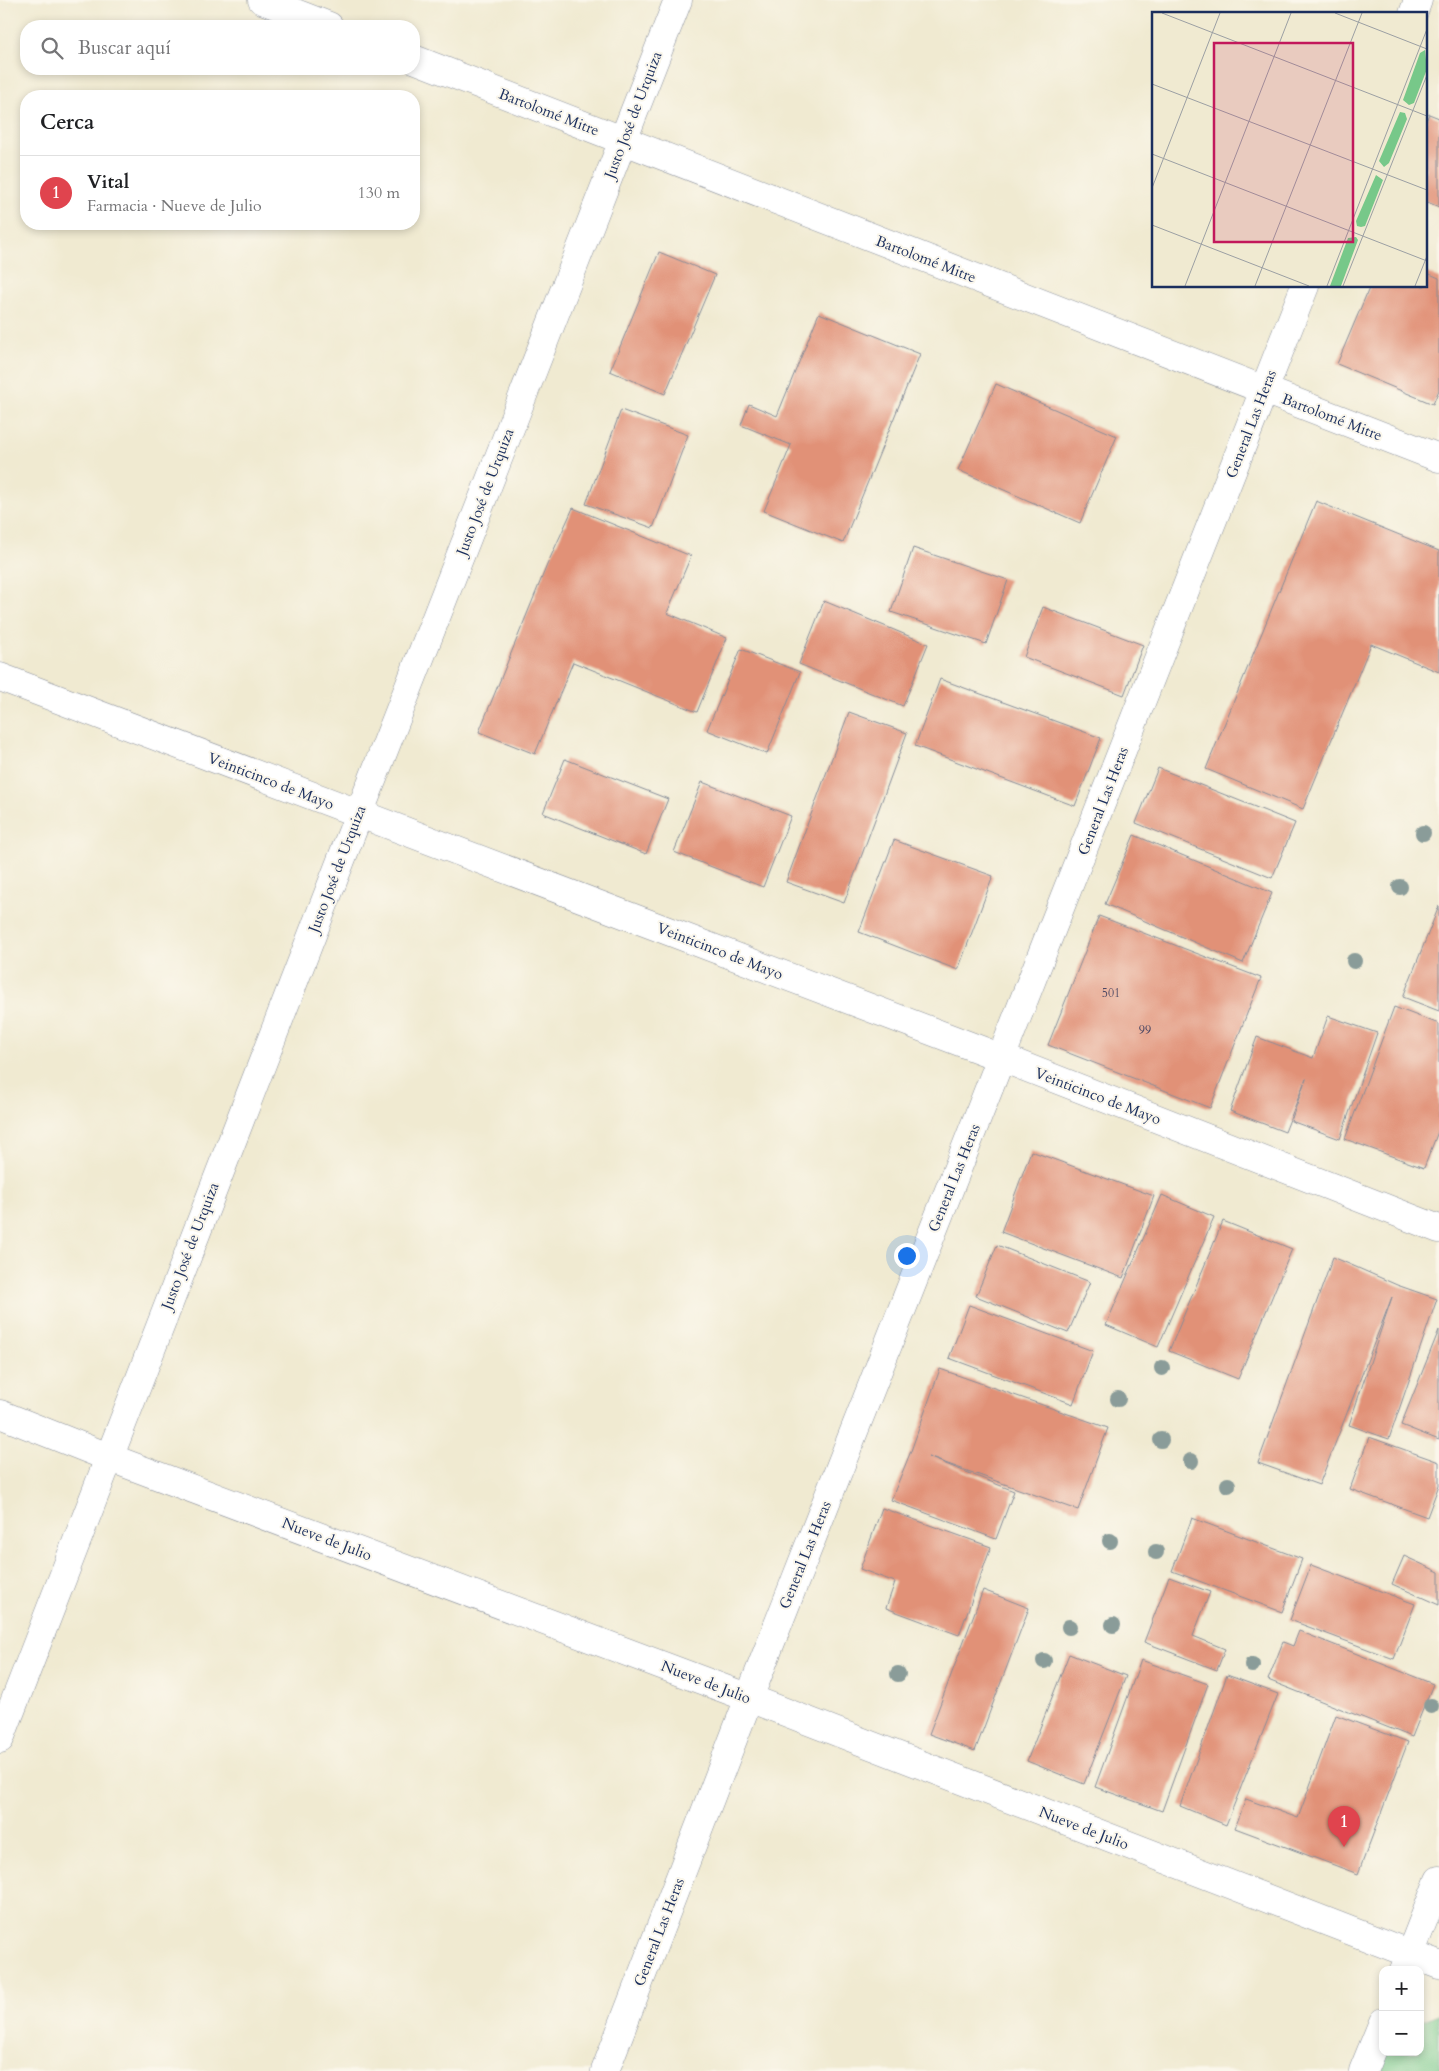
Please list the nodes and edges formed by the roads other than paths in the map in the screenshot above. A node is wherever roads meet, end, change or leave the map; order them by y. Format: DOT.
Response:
graph roads {
  1 [pos="262,0"];
  2 [pos="678,0"];
  3 [pos="1418,0"];
  4 [pos="1414,12"];
  5 [pos="314,20"];
  6 [pos="420,61"];
  7 [pos="623,141"];
  8 [pos="1304,288"];
  9 [pos="1264,390"];
  10 [pos="1439,458"];
  11 [pos="0,677"];
  12 [pos="359,814"];
  13 [pos="1002,1058"];
  14 [pos="1439,1229"];
  15 [pos="0,1414"];
  16 [pos="108,1457"];
  17 [pos="749,1698"];
  18 [pos="0,1739"];
  19 [pos="1439,1880"];
  20 [pos="1407,1962"];
  21 [pos="1439,1965"];
  22 [pos="1379,2032"];
  23 [pos="605,2071"];
  24 [pos="1363,2071"];
  1 -- 5 [label="street"];
  2 -- 7 [label="street, Justo José de Urquiza"];
  3 -- 4 [label="street"];
  6 -- 7 [label="street, Bartolomé Mitre"];
  7 -- 9 [label="street, Bartolomé Mitre"];
  7 -- 12 [label="street, Justo José de Urquiza"];
  8 -- 9 [label="street, General Las Heras"];
  9 -- 10 [label="street, Bartolomé Mitre"];
  9 -- 13 [label="street, General Las Heras"];
  11 -- 12 [label="street, Veinticinco de Mayo"];
  12 -- 13 [label="street, Veinticinco de Mayo"];
  12 -- 16 [label="street, Justo José de Urquiza"];
  13 -- 14 [label="street, Veinticinco de Mayo"];
  13 -- 17 [label="street, General Las Heras"];
  15 -- 16 [label="street, Nueve de Julio"];
  16 -- 17 [label="street, Nueve de Julio"];
  16 -- 18 [label="street, Justo José de Urquiza"];
  17 -- 20 [label="street, Nueve de Julio"];
  17 -- 23 [label="street, General Las Heras"];
  19 -- 20 [label="street"];
  20 -- 21 [label="street, Nueve de Julio"];
  22 -- 24 [label="street"];
}
